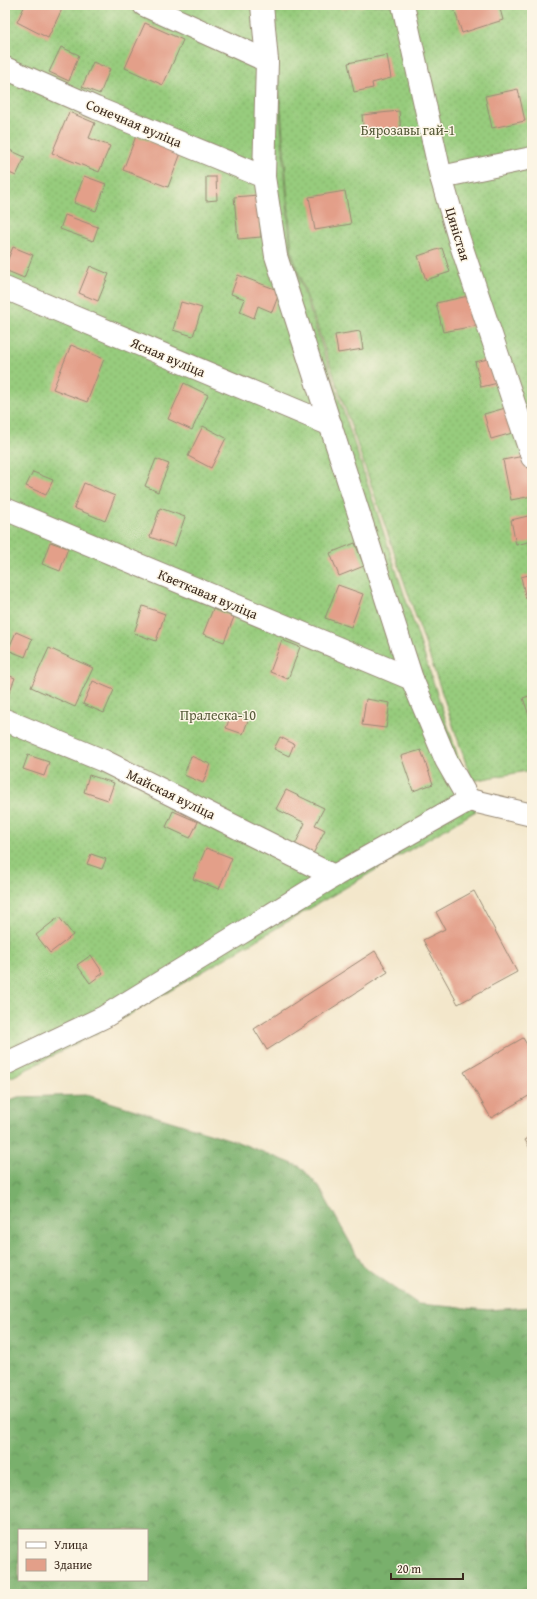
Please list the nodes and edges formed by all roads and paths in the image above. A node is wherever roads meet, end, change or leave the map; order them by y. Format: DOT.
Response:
graph roads {
  1 [pos="144,5"];
  2 [pos="262,5"];
  3 [pos="403,5"];
  4 [pos="267,61"];
  5 [pos="5,68"];
  6 [pos="532,158"];
  7 [pos="264,177"];
  8 [pos="441,177"];
  9 [pos="5,288"];
  10 [pos="331,425"];
  11 [pos="532,457"];
  12 [pos="5,509"];
  13 [pos="412,678"];
  14 [pos="5,720"];
  15 [pos="469,800"];
  16 [pos="532,815"];
  17 [pos="334,876"];
  18 [pos="10,1058"];
  1 -- 4 [label="street"];
  2 -- 4 [label="street"];
  3 -- 8 [label="street, Цяністая"];
  4 -- 7 [label="street"];
  5 -- 7 [label="street, Сонечная вуліца"];
  6 -- 8 [label="street"];
  7 -- 10 [label="street"];
  8 -- 11 [label="street, Цяністая"];
  9 -- 10 [label="street, Ясная вуліца"];
  10 -- 13 [label="street"];
  12 -- 13 [label="street, Кветкавая вуліца"];
  13 -- 15 [label="street"];
  14 -- 17 [label="street, Майская вуліца"];
  15 -- 16 [label="street"];
  15 -- 17 [label="street"];
  17 -- 18 [label="street"];
}
